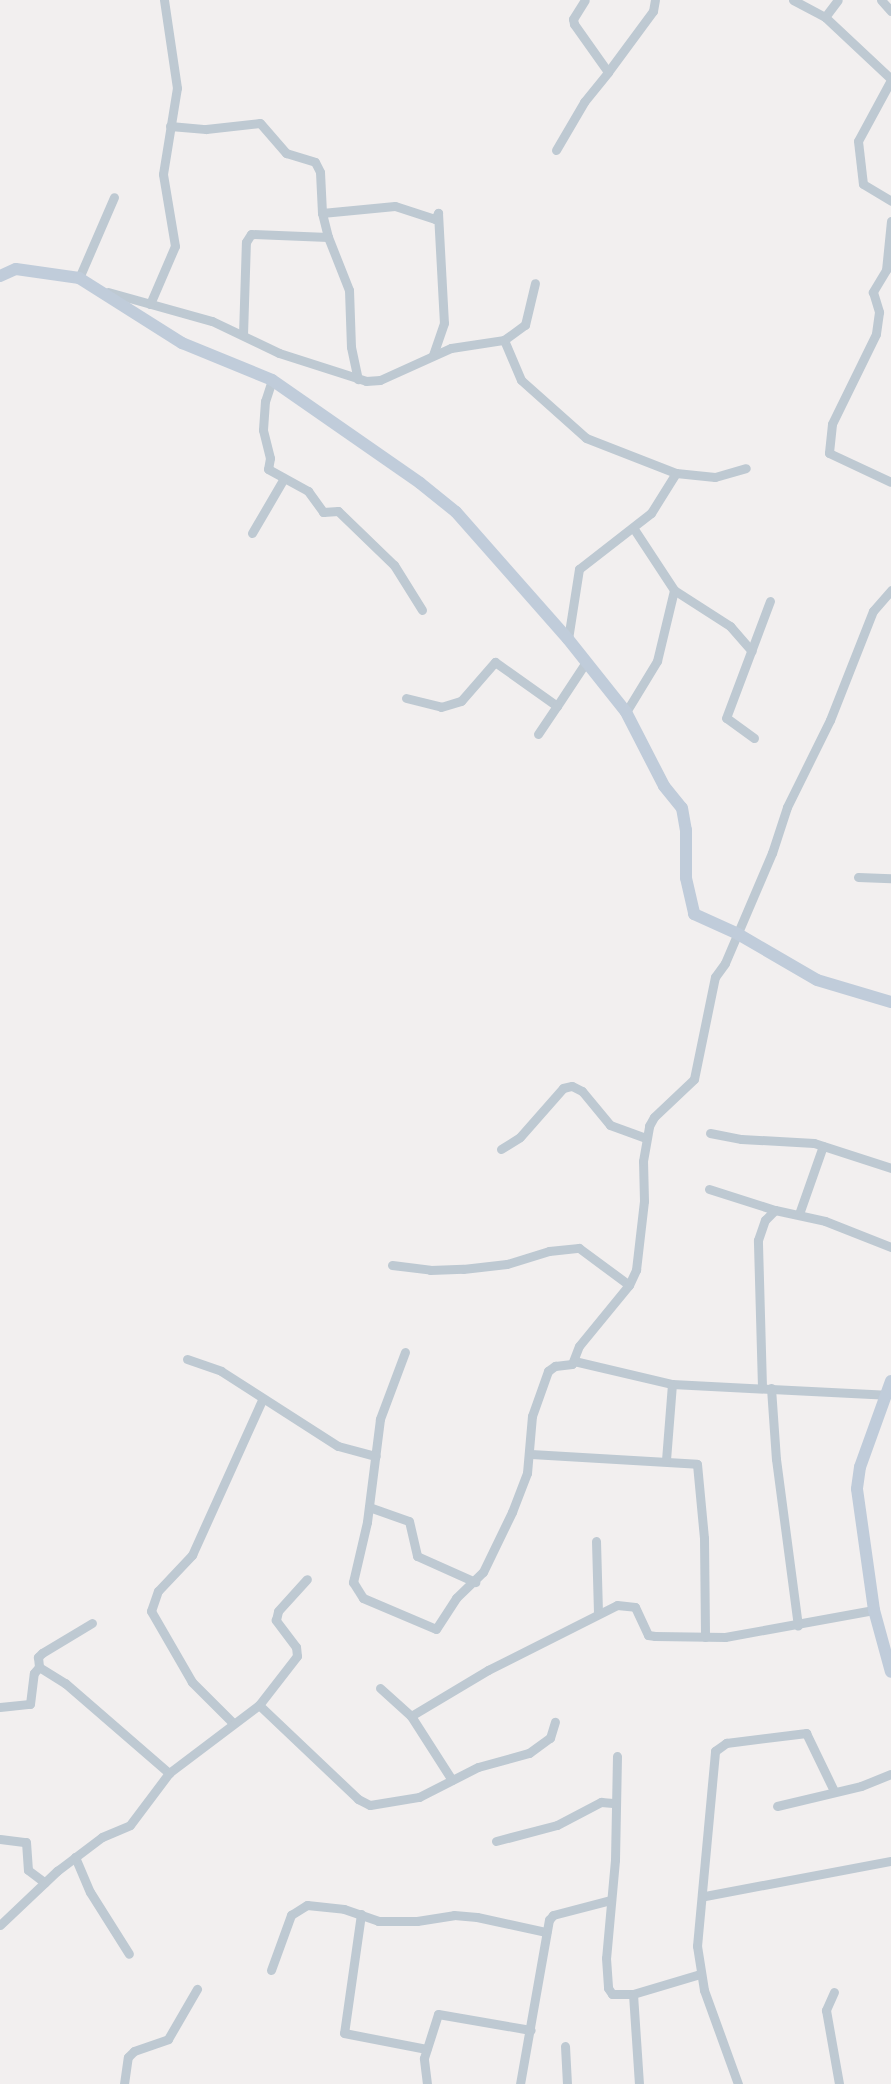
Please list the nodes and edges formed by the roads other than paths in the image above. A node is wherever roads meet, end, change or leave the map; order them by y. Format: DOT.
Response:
graph roads {
  1 [pos="164,0"];
  2 [pos="585,0"];
  3 [pos="656,0"];
  4 [pos="793,0"];
  5 [pos="838,0"];
  6 [pos="881,0"];
  7 [pos="891,11"];
  8 [pos="825,17"];
  9 [pos="608,72"];
  10 [pos="891,80"];
  11 [pos="170,126"];
  12 [pos="556,150"];
  13 [pos="114,197"];
  14 [pos="891,201"];
  15 [pos="322,213"];
  16 [pos="891,221"];
  17 [pos="328,237"];
  18 [pos="0,276"];
  19 [pos="79,278"];
  20 [pos="536,283"];
  21 [pos="97,290"];
  22 [pos="150,304"];
  23 [pos="243,335"];
  24 [pos="504,340"];
  25 [pos="434,355"];
  26 [pos="358,379"];
  27 [pos="272,380"];
  28 [pos="746,468"];
  29 [pos="676,473"];
  30 [pos="284,480"];
  31 [pos="891,482"];
  32 [pos="634,529"];
  33 [pos="252,533"];
  34 [pos="674,590"];
  35 [pos="891,590"];
  36 [pos="770,601"];
  37 [pos="422,610"];
  38 [pos="568,639"];
  39 [pos="752,651"];
  40 [pos="586,662"];
  41 [pos="406,698"];
  42 [pos="557,706"];
  43 [pos="626,712"];
  44 [pos="538,734"];
  45 [pos="754,738"];
  46 [pos="858,876"];
  47 [pos="891,878"];
  48 [pos="738,934"];
  49 [pos="891,1002"];
  50 [pos="710,1133"];
  51 [pos="646,1138"];
  52 [pos="823,1146"];
  53 [pos="501,1149"];
  54 [pos="891,1168"];
  55 [pos="709,1189"];
  56 [pos="775,1210"];
  57 [pos="799,1214"];
  58 [pos="891,1247"];
  59 [pos="392,1264"];
  60 [pos="629,1285"];
  61 [pos="405,1352"];
  62 [pos="187,1359"];
  63 [pos="574,1361"];
  64 [pos="672,1384"];
  65 [pos="767,1388"];
  66 [pos="889,1389"];
  67 [pos="261,1400"];
  68 [pos="531,1454"];
  69 [pos="376,1456"];
  70 [pos="666,1460"];
  71 [pos="369,1507"];
  72 [pos="596,1541"];
  73 [pos="307,1579"];
  74 [pos="475,1582"];
  75 [pos="874,1610"];
  76 [pos="598,1613"];
  77 [pos="92,1623"];
  78 [pos="798,1626"];
  79 [pos="705,1637"];
  80 [pos="887,1642"];
  81 [pos="39,1667"];
  82 [pos="891,1672"];
  83 [pos="380,1688"];
  84 [pos="259,1705"];
  85 [pos="0,1707"];
  86 [pos="411,1716"];
  87 [pos="232,1722"];
  88 [pos="555,1722"];
  89 [pos="617,1756"];
  90 [pos="169,1773"];
  91 [pos="891,1774"];
  92 [pos="452,1780"];
  93 [pos="834,1791"];
  94 [pos="614,1803"];
  95 [pos="777,1806"];
  96 [pos="0,1839"];
  97 [pos="496,1841"];
  98 [pos="75,1857"];
  99 [pos="891,1861"];
  100 [pos="45,1883"];
  101 [pos="705,1896"];
  102 [pos="611,1900"];
  103 [pos="361,1914"];
  104 [pos="0,1924"];
  105 [pos="546,1932"];
  106 [pos="129,1954"];
  107 [pos="271,1970"];
  108 [pos="700,1974"];
  109 [pos="197,1989"];
  110 [pos="834,1992"];
  111 [pos="633,1994"];
  112 [pos="531,2031"];
  113 [pos="565,2046"];
  114 [pos="426,2049"];
  115 [pos="123,2084"];
  116 [pos="427,2084"];
  117 [pos="520,2084"];
  118 [pos="567,2084"];
  119 [pos="639,2084"];
  120 [pos="738,2084"];
  121 [pos="839,2084"];
  1 -- 11 [label="street"];
  2 -- 9 [label="street"];
  3 -- 9 [label="street"];
  4 -- 8 [label="street"];
  5 -- 8 [label="street"];
  6 -- 7 [label="street"];
  8 -- 10 [label="street"];
  9 -- 12 [label="street"];
  10 -- 14 [label="street"];
  11 -- 15 [label="street"];
  11 -- 22 [label="street"];
  13 -- 19 [label="street"];
  15 -- 17 [label="street"];
  15 -- 25 [label="street"];
  16 -- 31 [label="street"];
  17 -- 23 [label="street"];
  17 -- 26 [label="street"];
  18 -- 19 [label="street"];
  19 -- 21 [label="street"];
  20 -- 24 [label="street"];
  21 -- 22 [label="street"];
  21 -- 27 [label="street"];
  22 -- 23 [label="street"];
  23 -- 26 [label="street"];
  24 -- 25 [label="street"];
  24 -- 29 [label="street"];
  25 -- 26 [label="street"];
  27 -- 30 [label="street"];
  27 -- 38 [label="street"];
  28 -- 29 [label="street"];
  29 -- 32 [label="street"];
  30 -- 33 [label="street"];
  30 -- 37 [label="street"];
  32 -- 34 [label="street"];
  32 -- 38 [label="street"];
  34 -- 39 [label="street"];
  34 -- 43 [label="street"];
  35 -- 48 [label="street"];
  36 -- 39 [label="street"];
  38 -- 40 [label="street"];
  39 -- 45 [label="street"];
  40 -- 42 [label="street"];
  40 -- 43 [label="street"];
  41 -- 42 [label="street"];
  42 -- 44 [label="street"];
  43 -- 48 [label="street"];
  46 -- 47 [label="street"];
  48 -- 49 [label="street"];
  48 -- 51 [label="street"];
  50 -- 52 [label="street"];
  51 -- 53 [label="street"];
  51 -- 60 [label="street"];
  52 -- 54 [label="street"];
  52 -- 57 [label="street"];
  55 -- 56 [label="street"];
  56 -- 57 [label="street"];
  56 -- 65 [label="street"];
  57 -- 58 [label="street"];
  59 -- 60 [label="street"];
  60 -- 63 [label="street"];
  61 -- 69 [label="street"];
  62 -- 67 [label="street"];
  63 -- 64 [label="street"];
  63 -- 68 [label="street"];
  64 -- 65 [label="street"];
  64 -- 70 [label="street"];
  65 -- 66 [label="street"];
  65 -- 78 [label="street"];
  66 -- 75 [label="street"];
  67 -- 69 [label="street"];
  67 -- 87 [label="street"];
  68 -- 70 [label="street"];
  68 -- 74 [label="street"];
  69 -- 71 [label="street"];
  70 -- 79 [label="street"];
  71 -- 74 [label="street"];
  71 -- 74 [label="street"];
  72 -- 76 [label="street"];
  73 -- 84 [label="street"];
  75 -- 78 [label="street"];
  75 -- 80 [label="street"];
  76 -- 79 [label="street"];
  76 -- 86 [label="street"];
  77 -- 81 [label="street"];
  78 -- 79 [label="street"];
  80 -- 82 [label="street"];
  81 -- 85 [label="street"];
  81 -- 90 [label="street"];
  83 -- 86 [label="street"];
  84 -- 87 [label="street"];
  84 -- 92 [label="street"];
  86 -- 92 [label="street"];
  87 -- 90 [label="street"];
  88 -- 92 [label="street"];
  89 -- 94 [label="street"];
  90 -- 98 [label="street"];
  91 -- 93 [label="street"];
  93 -- 95 [label="street"];
  93 -- 101 [label="street"];
  94 -- 97 [label="street"];
  94 -- 102 [label="street"];
  96 -- 100 [label="street"];
  98 -- 100 [label="street"];
  98 -- 106 [label="street"];
  99 -- 101 [label="street"];
  100 -- 104 [label="street"];
  101 -- 108 [label="street"];
  102 -- 105 [label="street"];
  102 -- 111 [label="street"];
  103 -- 105 [label="street"];
  103 -- 107 [label="street"];
  103 -- 114 [label="street"];
  105 -- 112 [label="street"];
  108 -- 111 [label="street"];
  108 -- 120 [label="street"];
  109 -- 115 [label="street"];
  110 -- 121 [label="street"];
  111 -- 119 [label="street"];
  112 -- 114 [label="street"];
  112 -- 117 [label="street"];
  113 -- 118 [label="street"];
  114 -- 116 [label="street"];
}
